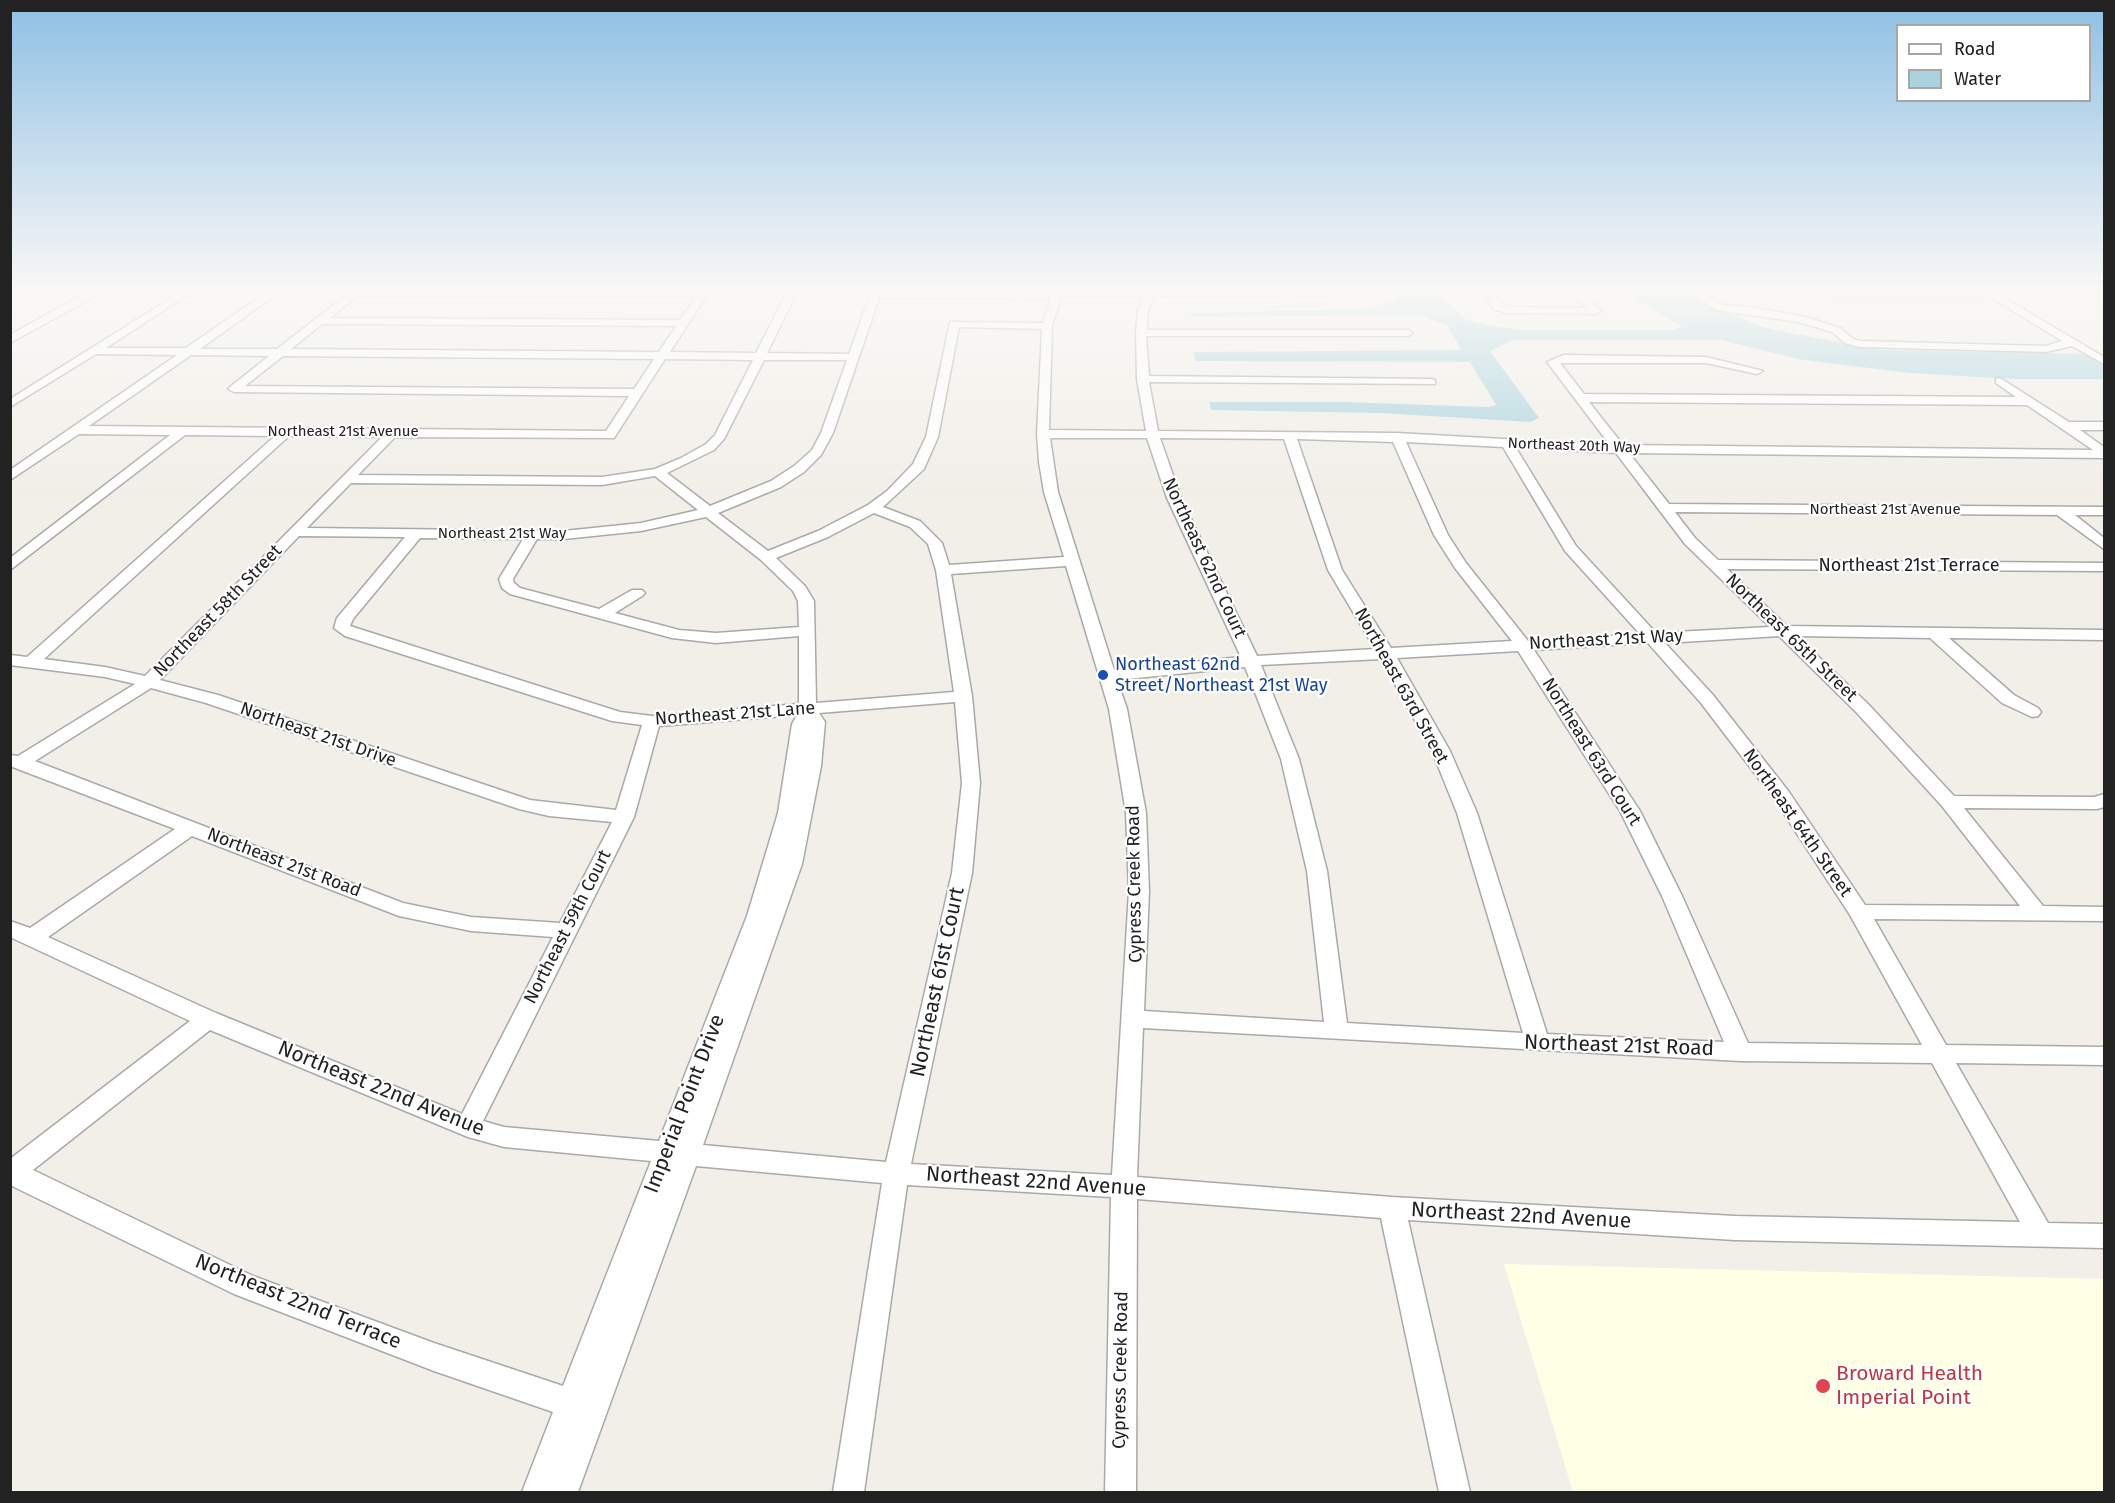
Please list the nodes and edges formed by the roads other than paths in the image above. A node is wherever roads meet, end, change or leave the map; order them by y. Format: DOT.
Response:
graph roads {
  1 [pos="80,360"];
  2 [pos="177,360"];
  3 [pos="271,360"];
  4 [pos="659,360"];
  5 [pos="756,360"];
  6 [pos="852,360"];
  7 [pos="946,360"];
  8 [pos="1046,360"];
  9 [pos="1142,360"];
  10 [pos="1555,360"];
  11 [pos="1707,360"];
  12 [pos="1757,371"];
  13 [pos="1143,379"];
  14 [pos="2000,381"];
  15 [pos="1431,382"];
  16 [pos="637,393"];
  17 [pos="1581,398"];
  18 [pos="2030,401"];
  19 [pos="10,404"];
  20 [pos="2066,426"];
  21 [pos="2104,426"];
  22 [pos="76,430"];
  23 [pos="182,431"];
  24 [pos="286,432"];
  25 [pos="392,433"];
  26 [pos="1043,434"];
  27 [pos="1153,435"];
  28 [pos="1289,435"];
  29 [pos="1397,437"];
  30 [pos="1507,444"];
  31 [pos="1619,449"];
  32 [pos="2104,453"];
  33 [pos="658,472"];
  34 [pos="10,476"];
  35 [pos="346,479"];
  36 [pos="873,508"];
  37 [pos="1666,508"];
  38 [pos="2061,511"];
  39 [pos="2104,511"];
  40 [pos="708,513"];
  41 [pos="295,532"];
  42 [pos="416,534"];
  43 [pos="533,534"];
  44 [pos="2104,545"];
  45 [pos="766,557"];
  46 [pos="1072,561"];
  47 [pos="1714,564"];
  48 [pos="10,566"];
  49 [pos="2104,567"];
  50 [pos="943,570"];
  51 [pos="637,593"];
  52 [pos="602,614"];
  53 [pos="808,631"];
  54 [pos="1784,631"];
  55 [pos="1934,633"];
  56 [pos="2098,635"];
  57 [pos="1651,638"];
  58 [pos="1522,645"];
  59 [pos="2104,646"];
  60 [pos="1384,652"];
  61 [pos="10,660"];
  62 [pos="1251,661"];
  63 [pos="31,662"];
  64 [pos="1109,676"];
  65 [pos="149,682"];
  66 [pos="963,696"];
  67 [pos="808,709"];
  68 [pos="2032,712"];
  69 [pos="652,721"];
  70 [pos="16,761"];
  71 [pos="2104,800"];
  72 [pos="1949,802"];
  73 [pos="624,817"];
  74 [pos="191,827"];
  75 [pos="1859,912"];
  76 [pos="2037,913"];
  77 [pos="2104,914"];
  78 [pos="566,931"];
  79 [pos="21,933"];
  80 [pos="208,1019"];
  81 [pos="1134,1019"];
  82 [pos="1337,1031"];
  83 [pos="1538,1043"];
  84 [pos="1740,1052"];
  85 [pos="1941,1053"];
  86 [pos="2104,1056"];
  87 [pos="468,1127"];
  88 [pos="677,1154"];
  89 [pos="11,1172"];
  90 [pos="896,1174"];
  91 [pos="1124,1187"];
  92 [pos="1392,1208"];
  93 [pos="2041,1236"];
  94 [pos="2104,1236"];
  95 [pos="582,1407"];
  96 [pos="537,1492"];
  97 [pos="563,1492"];
  98 [pos="848,1492"];
  99 [pos="1120,1492"];
  100 [pos="1454,1492"];
  1 -- 19 [label="street"];
  2 -- 22 [label="street"];
  3 -- 16 [label="street"];
  4 -- 16 [label="street"];
  5 -- 33 [label="street"];
  6 -- 40 [label="street, Northeast 21st Way"];
  7 -- 36 [label="street"];
  8 -- 26 [label="street, Cypress Creek Road"];
  9 -- 13 [label="street, Northeast 62nd Court"];
  10 -- 17 [label="street, Northeast 65th Street"];
  11 -- 12 [label="street, Northeast 65th Street"];
  13 -- 15 [label="street"];
  13 -- 27 [label="street, Northeast 62nd Court"];
  14 -- 18 [label="street"];
  16 -- 25 [label="street, Northeast 21st Avenue"];
  17 -- 18 [label="street"];
  17 -- 31 [label="street, Northeast 65th Street"];
  18 -- 20 [label="street"];
  20 -- 21 [label="street"];
  20 -- 32 [label="street"];
  22 -- 23 [label="street, Northeast 21st Avenue"];
  22 -- 34 [label="street"];
  23 -- 24 [label="street, Northeast 21st Avenue"];
  23 -- 48 [label="street"];
  24 -- 25 [label="street, Northeast 21st Avenue"];
  24 -- 63 [label="street"];
  25 -- 35 [label="street, Northeast 58th Street"];
  26 -- 27 [label="street, Northeast 20th Way"];
  26 -- 46 [label="street, Cypress Creek Road"];
  27 -- 28 [label="street, Northeast 20th Way"];
  27 -- 62 [label="street, Northeast 62nd Court"];
  28 -- 29 [label="street, Northeast 20th Way"];
  28 -- 60 [label="street, Northeast 63rd Street"];
  29 -- 30 [label="street, Northeast 20th Way"];
  29 -- 58 [label="street, Northeast 63rd Court"];
  30 -- 31 [label="street, Northeast 20th Way"];
  30 -- 57 [label="street, Northeast 64th Street"];
  31 -- 32 [label="street, Northeast 20th Way"];
  31 -- 37 [label="street, Northeast 65th Street"];
  33 -- 35 [label="street"];
  33 -- 40 [label="street, Imperial Point Drive"];
  35 -- 41 [label="street, Northeast 58th Street"];
  36 -- 45 [label="street"];
  36 -- 50 [label="street, Northeast 61st Court"];
  37 -- 38 [label="street, Northeast 21st Avenue"];
  37 -- 47 [label="street, Northeast 65th Street"];
  38 -- 39 [label="street, Northeast 21st Avenue"];
  38 -- 44 [label="street"];
  40 -- 43 [label="street, Northeast 21st Way"];
  40 -- 45 [label="street, Imperial Point Drive"];
  41 -- 42 [label="street, Northeast 21st Way"];
  41 -- 65 [label="street, Northeast 58th Street"];
  42 -- 43 [label="street, Northeast 21st Way"];
  42 -- 69 [label="street, Northeast 21st Lane"];
  43 -- 52 [label="street"];
  45 -- 53 [label="street, Imperial Point Drive"];
  46 -- 50 [label="street"];
  46 -- 64 [label="street, Cypress Creek Road"];
  47 -- 49 [label="street, Northeast 21st Terrace"];
  47 -- 54 [label="street, Northeast 65th Street"];
  50 -- 66 [label="street, Northeast 61st Court"];
  51 -- 52 [label="street"];
  52 -- 53 [label="street"];
  53 -- 67 [label="street, Imperial Point Drive"];
  54 -- 55 [label="street, Northeast 21st Way"];
  54 -- 57 [label="street, Northeast 21st Way"];
  54 -- 72 [label="street, Northeast 65th Street"];
  55 -- 56 [label="street, Northeast 21st Way"];
  55 -- 68 [label="street"];
  56 -- 59 [label="street"];
  57 -- 58 [label="street, Northeast 21st Way"];
  57 -- 75 [label="street, Northeast 64th Street"];
  58 -- 60 [label="street, Northeast 21st Way"];
  58 -- 84 [label="street, Northeast 63rd Court"];
  60 -- 62 [label="street, Northeast 21st Way"];
  60 -- 83 [label="street, Northeast 63rd Street"];
  61 -- 63 [label="street, Northeast 21st Drive"];
  62 -- 64 [label="street, Northeast 21st Way"];
  62 -- 82 [label="street, Northeast 62nd Court"];
  63 -- 65 [label="street, Northeast 21st Drive"];
  64 -- 81 [label="street, Cypress Creek Road"];
  65 -- 70 [label="street, Northeast 58th Street"];
  65 -- 73 [label="street, Northeast 21st Drive"];
  66 -- 67 [label="street, Northeast 21st Lane"];
  66 -- 90 [label="street, Northeast 61st Court"];
  67 -- 69 [label="street, Northeast 21st Lane"];
  67 -- 88 [label="street, Imperial Point Drive"];
  69 -- 73 [label="street, Northeast 59th Court"];
  70 -- 74 [label="street, Northeast 21st Road"];
  71 -- 72 [label="street"];
  72 -- 76 [label="street, Northeast 65th Street"];
  73 -- 78 [label="street, Northeast 59th Court"];
  74 -- 78 [label="street, Northeast 21st Road"];
  74 -- 79 [label="street"];
  75 -- 76 [label="street"];
  75 -- 85 [label="street, Northeast 64th Street"];
  76 -- 77 [label="street"];
  78 -- 87 [label="street, Northeast 59th Court"];
  79 -- 80 [label="street, Northeast 22nd Avenue"];
  80 -- 87 [label="street, Northeast 22nd Avenue"];
  80 -- 89 [label="street"];
  81 -- 82 [label="street, Northeast 21st Road"];
  81 -- 91 [label="street, Cypress Creek Road"];
  82 -- 83 [label="street, Northeast 21st Road"];
  83 -- 84 [label="street, Northeast 21st Road"];
  84 -- 85 [label="street, Northeast 21st Road"];
  85 -- 86 [label="street, Northeast 21st Road"];
  85 -- 93 [label="street, Northeast 64th Street"];
  87 -- 88 [label="street, Northeast 22nd Avenue"];
  88 -- 90 [label="street, Northeast 22nd Avenue"];
  88 -- 95 [label="street, Imperial Point Drive"];
  89 -- 95 [label="street, Northeast 22nd Terrace"];
  90 -- 91 [label="street, Northeast 22nd Avenue"];
  90 -- 98 [label="street, Northeast 61st Court"];
  91 -- 92 [label="street, Northeast 22nd Avenue"];
  91 -- 99 [label="street, Cypress Creek Road"];
  92 -- 93 [label="street, Northeast 22nd Avenue"];
  92 -- 100 [label="street"];
  93 -- 94 [label="street, Northeast 22nd Avenue"];
  95 -- 96 [label="street, Imperial Point Drive"];
  95 -- 97 [label="street, Imperial Point Drive"];
}
